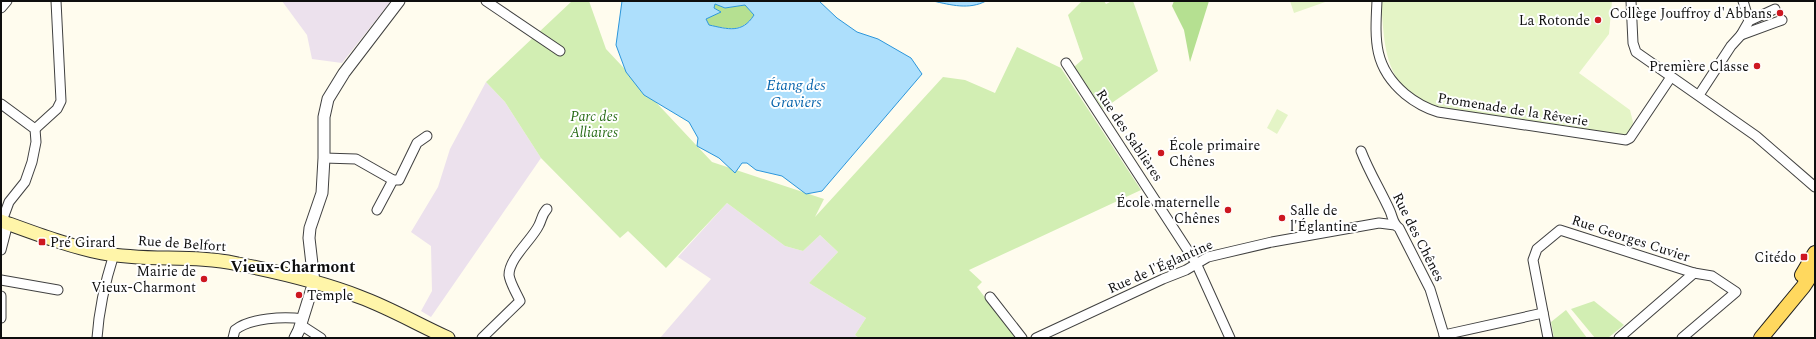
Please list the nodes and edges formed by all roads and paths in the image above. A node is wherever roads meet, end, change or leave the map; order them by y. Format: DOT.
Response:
graph roads {
  1 [pos="7,1"];
  2 [pos="56,1"];
  3 [pos="399,1"];
  4 [pos="486,1"];
  5 [pos="1377,1"];
  6 [pos="1631,1"];
  7 [pos="1743,1"];
  8 [pos="1,8"];
  9 [pos="1775,9"];
  10 [pos="1782,20"];
  11 [pos="1749,21"];
  12 [pos="1741,35"];
  13 [pos="560,51"];
  14 [pos="1066,63"];
  15 [pos="1671,77"];
  16 [pos="1699,95"];
  17 [pos="3,109"];
  18 [pos="35,129"];
  19 [pos="427,136"];
  20 [pos="1361,151"];
  21 [pos="324,158"];
  22 [pos="393,180"];
  23 [pos="1814,188"];
  24 [pos="547,209"];
  25 [pos="376,210"];
  26 [pos="4,222"];
  27 [pos="1395,225"];
  28 [pos="1,250"];
  29 [pos="114,254"];
  30 [pos="1815,254"];
  31 [pos="1196,263"];
  32 [pos="1815,269"];
  33 [pos="1694,273"];
  34 [pos="1,280"];
  35 [pos="314,282"];
  36 [pos="58,290"];
  37 [pos="1,296"];
  38 [pos="990,297"];
  39 [pos="1793,298"];
  40 [pos="1543,312"];
  41 [pos="1,318"];
  42 [pos="302,322"];
  43 [pos="1445,337"];
  44 [pos="97,338"];
  45 [pos="233,338"];
  46 [pos="295,338"];
  47 [pos="321,338"];
  48 [pos="448,338"];
  49 [pos="482,338"];
  50 [pos="1022,338"];
  51 [pos="1036,338"];
  52 [pos="1230,338"];
  53 [pos="1548,338"];
  54 [pos="1619,338"];
  55 [pos="1682,338"];
  56 [pos="1761,338"];
  1 -- 8 [label="street"];
  2 -- 18 [label="street"];
  3 -- 21 [label="street"];
  4 -- 13 [label="street"];
  5 -- 15 [label="street, Promenade de la Rêverie"];
  6 -- 15 [label="street"];
  7 -- 11 [label="street"];
  9 -- 11 [label="street"];
  10 -- 12 [label="street"];
  11 -- 12 [label="street"];
  12 -- 16 [label="street"];
  14 -- 31 [label="street, Rue des Sablières"];
  15 -- 16 [label="street"];
  16 -- 23 [label="street"];
  17 -- 18 [label="street"];
  18 -- 26 [label="street"];
  19 -- 22 [label="street"];
  20 -- 27 [label="street, Rue des Chênes"];
  21 -- 22 [label="street"];
  21 -- 35 [label="street"];
  22 -- 25 [label="street"];
  24 -- 49 [label="street"];
  26 -- 28 [label="street"];
  26 -- 29 [label="main road, Rue de Belfort"];
  27 -- 31 [label="street, Rue de l'Églantine"];
  27 -- 43 [label="street, Rue des Chênes"];
  29 -- 35 [label="main road, Rue de Belfort"];
  29 -- 44 [label="street"];
  30 -- 39 [label="main road"];
  31 -- 51 [label="street, Rue de l'Églantine"];
  31 -- 52 [label="street, Rue des Sablières"];
  32 -- 39 [label="main road"];
  33 -- 40 [label="street, Rue Georges Cuvier"];
  33 -- 54 [label="street"];
  33 -- 55 [label="street"];
  34 -- 36 [label="street"];
  35 -- 42 [label="street"];
  35 -- 48 [label="main road, Rue de Belfort"];
  37 -- 41 [label="street"];
  38 -- 50 [label="street"];
  39 -- 56 [label="main road"];
  40 -- 43 [label="street"];
  40 -- 53 [label="street, Rue Georges Cuvier"];
  42 -- 45 [label="street"];
  42 -- 46 [label="street"];
  42 -- 47 [label="street"];
}
